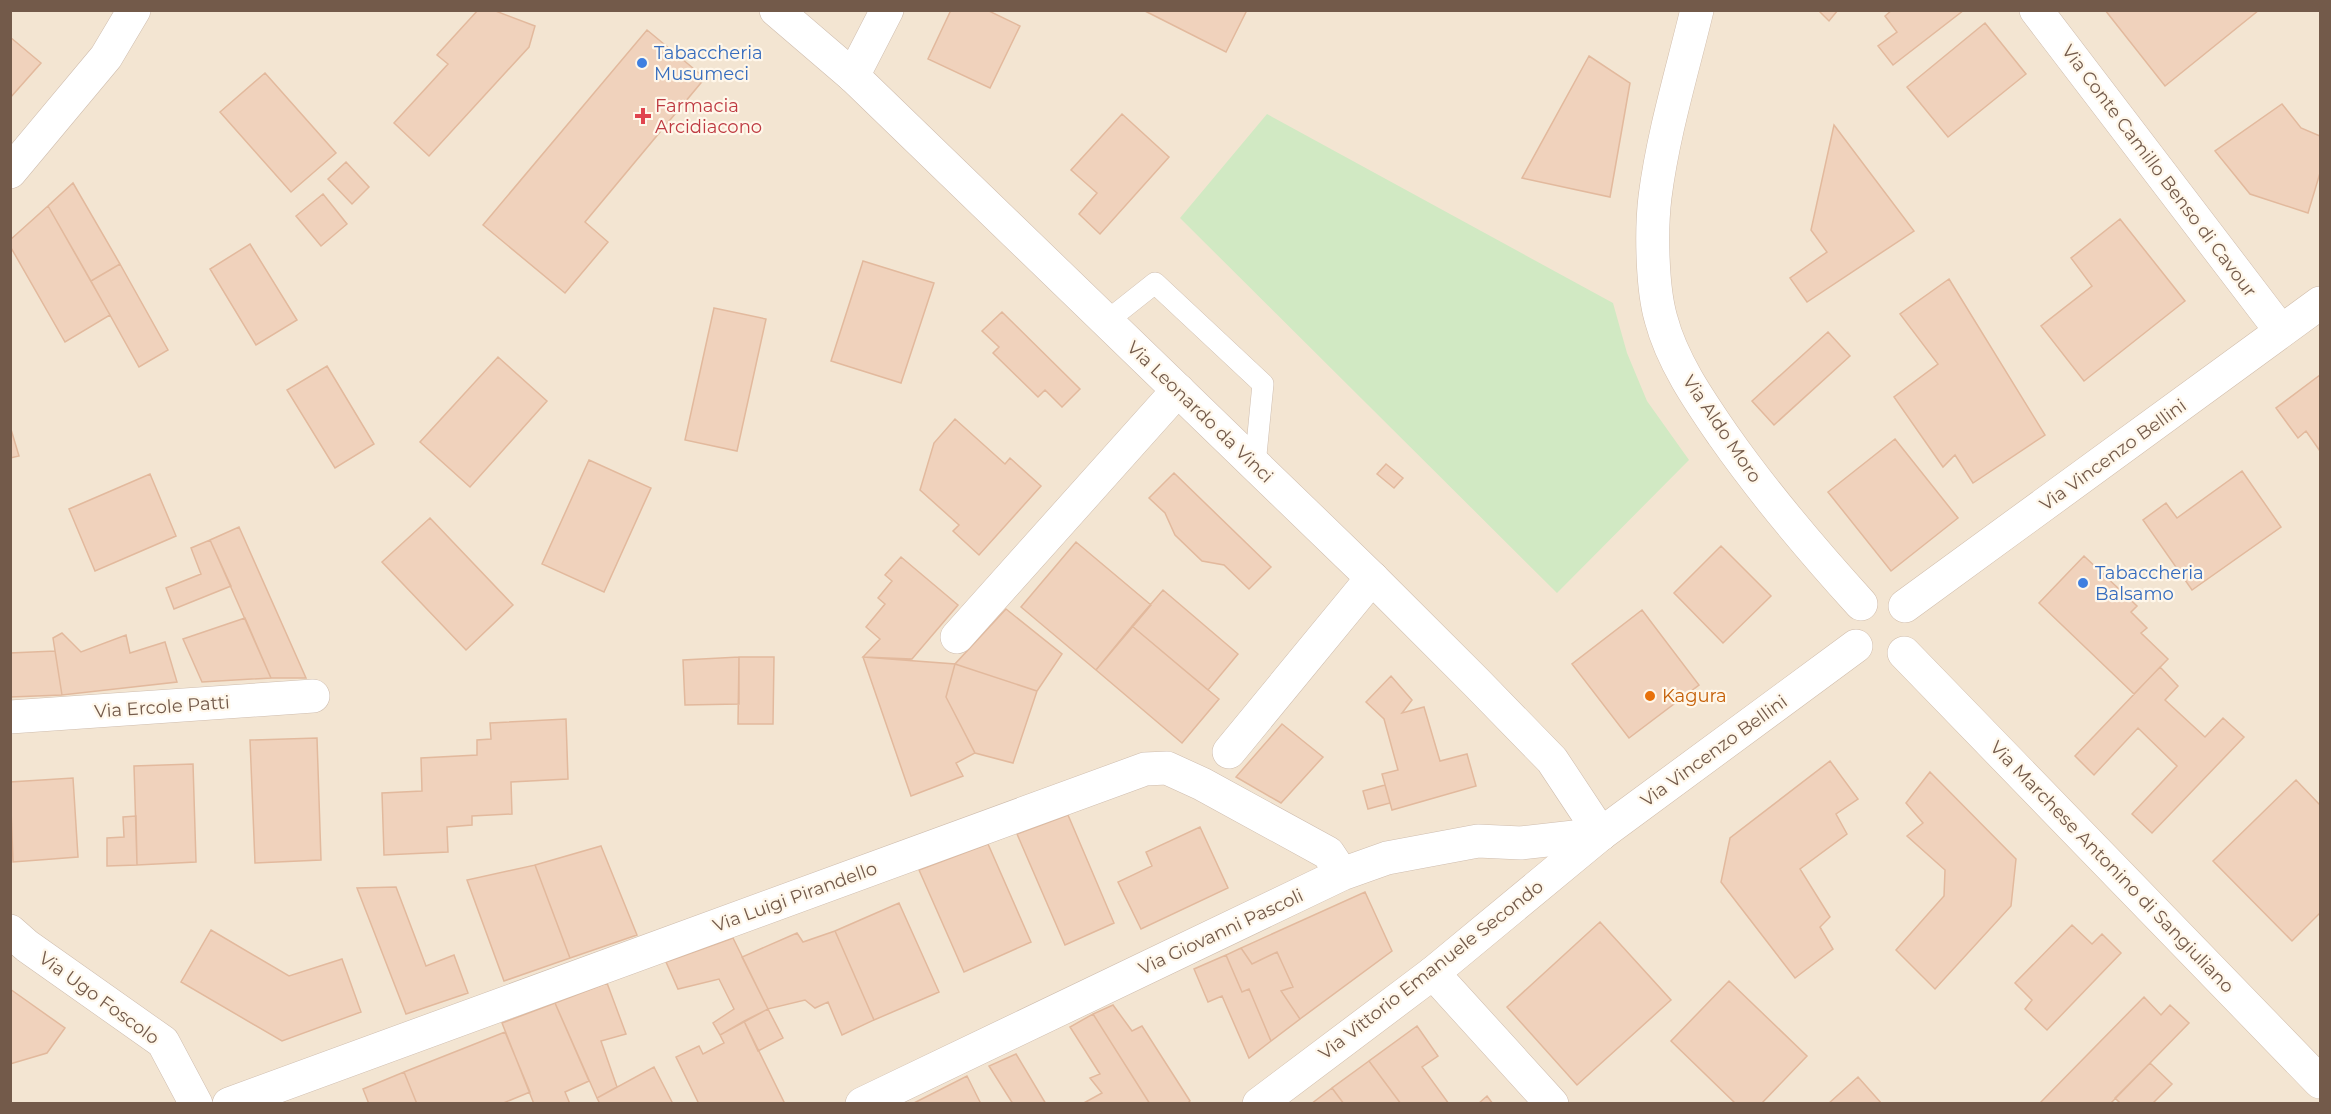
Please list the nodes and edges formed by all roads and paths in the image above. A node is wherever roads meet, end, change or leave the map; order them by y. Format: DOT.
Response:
graph roads {
  1 [pos="134,10"];
  2 [pos="776,10"];
  3 [pos="887,10"];
  4 [pos="1697,10"];
  5 [pos="2036,10"];
  6 [pos="853,76"];
  7 [pos="10,172"];
  8 [pos="2320,303"];
  9 [pos="1107,321"];
  10 [pos="2281,331"];
  11 [pos="1178,390"];
  12 [pos="1255,465"];
  13 [pos="1372,578"];
  14 [pos="1862,604"];
  15 [pos="1905,606"];
  16 [pos="957,637"];
  17 [pos="1856,646"];
  18 [pos="1904,653"];
  19 [pos="313,696"];
  20 [pos="10,717"];
  21 [pos="1229,752"];
  22 [pos="1601,834"];
  23 [pos="1342,874"];
  24 [pos="10,931"];
  25 [pos="1433,974"];
  26 [pos="2320,1082"];
  27 [pos="196,1104"];
  28 [pos="229,1104"];
  29 [pos="862,1104"];
  30 [pos="1259,1104"];
  31 [pos="1552,1104"];
  1 -- 7 [label="street"];
  2 -- 6 [label="street, Via Leonardo da Vinci"];
  3 -- 6 [label="street"];
  4 -- 14 [label="street, Via Aldo Moro"];
  5 -- 10 [label="street, Via Conte Camillo Benso di Cavour"];
  6 -- 9 [label="street, Via Leonardo da Vinci"];
  8 -- 10 [label="street, Via Vincenzo Bellini"];
  9 -- 11 [label="street, Via Leonardo da Vinci"];
  9 -- 12 [label="lane"];
  10 -- 15 [label="street, Via Vincenzo Bellini"];
  11 -- 12 [label="street, Via Leonardo da Vinci"];
  11 -- 16 [label="street"];
  12 -- 13 [label="street, Via Leonardo da Vinci"];
  13 -- 21 [label="street"];
  13 -- 22 [label="street, Via Leonardo da Vinci"];
  14 -- 15 [label="street"];
  14 -- 17 [label="street"];
  15 -- 18 [label="street"];
  17 -- 18 [label="street"];
  17 -- 22 [label="street, Via Vincenzo Bellini"];
  18 -- 26 [label="street, Via Marchese Antonino di Sangiuliano"];
  19 -- 20 [label="street, Via Ercole Patti"];
  22 -- 23 [label="street, Via Giovanni Pascoli"];
  22 -- 25 [label="street, Via Vittorio Emanuele Secondo"];
  23 -- 28 [label="street, Via Luigi Pirandello"];
  23 -- 29 [label="street, Via Giovanni Pascoli"];
  24 -- 27 [label="street, Via Ugo Foscolo"];
  25 -- 30 [label="street, Via Vittorio Emanuele Secondo"];
  25 -- 31 [label="street"];
}
